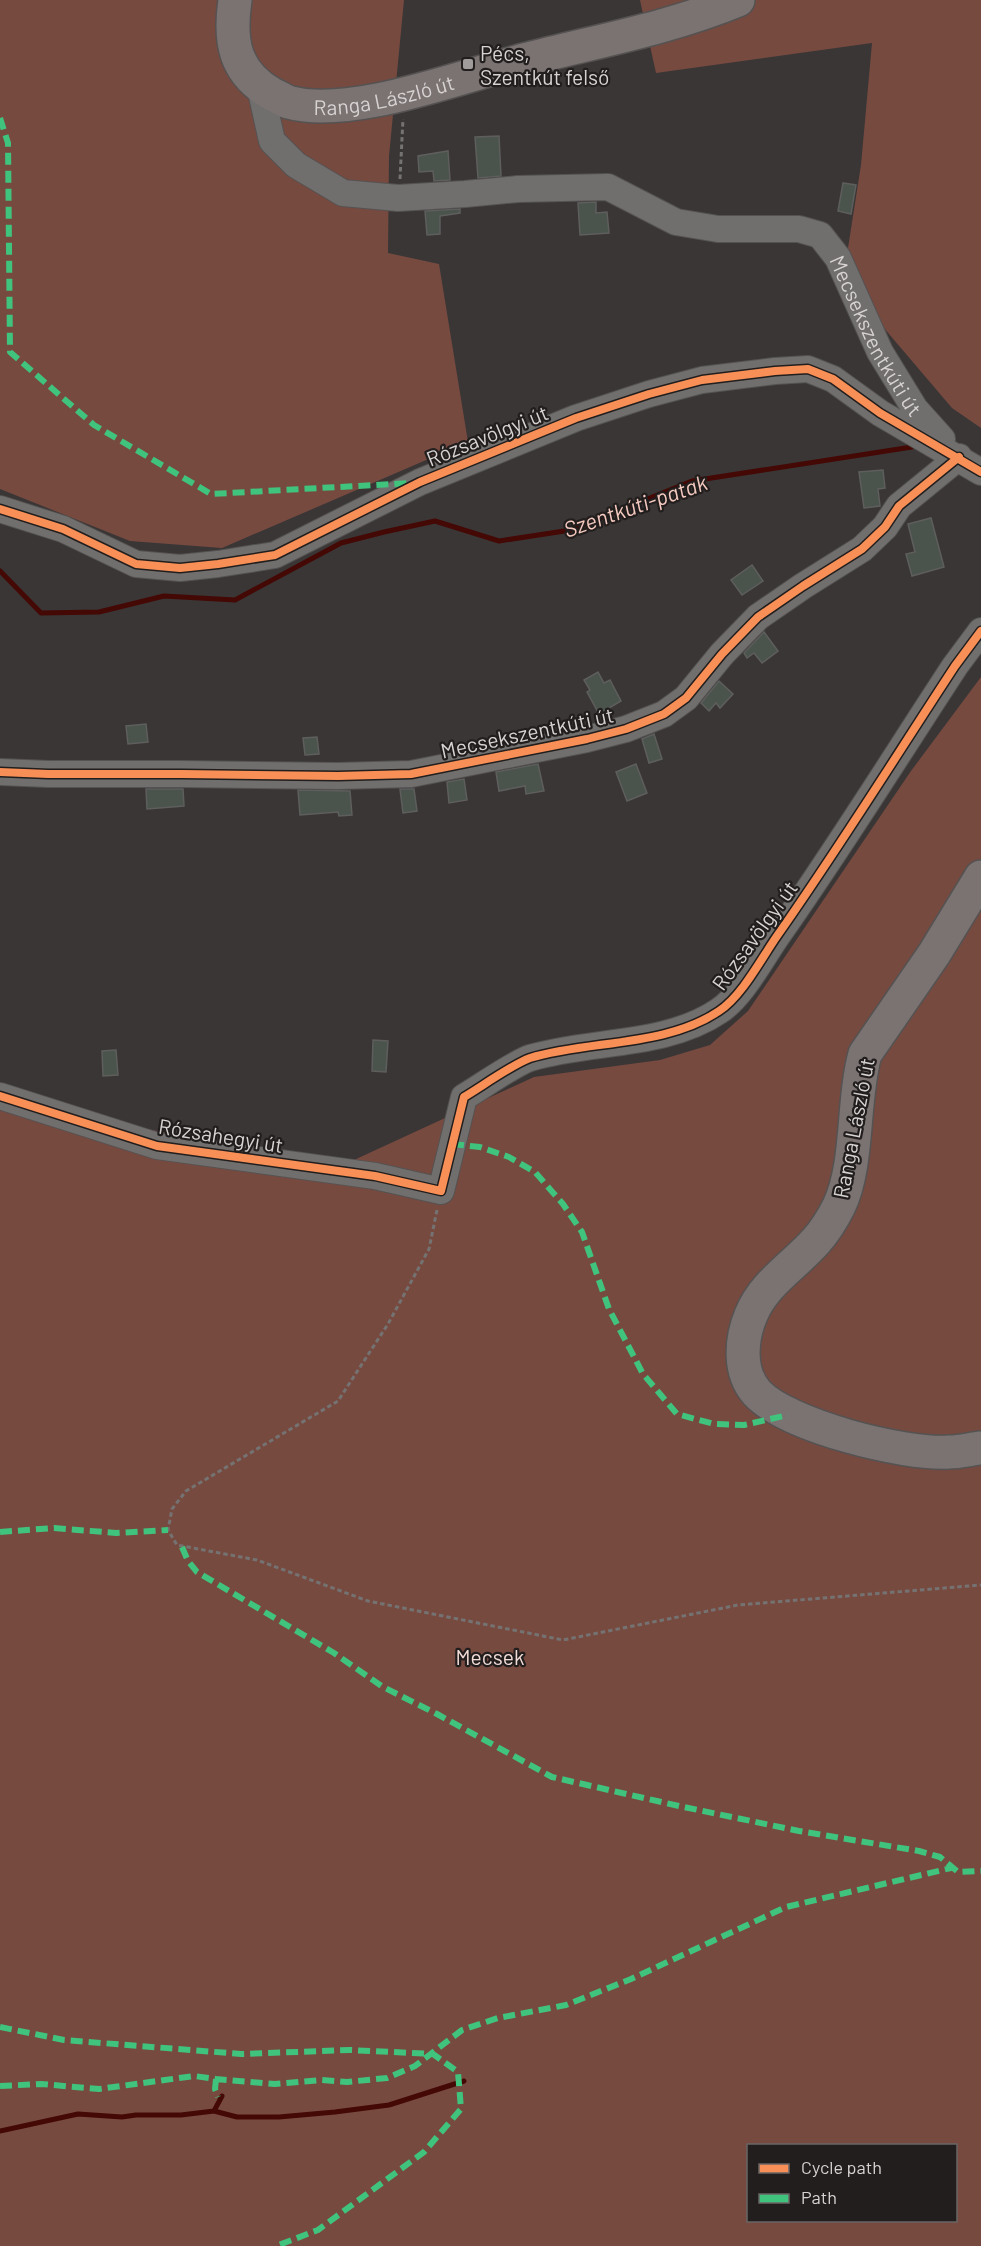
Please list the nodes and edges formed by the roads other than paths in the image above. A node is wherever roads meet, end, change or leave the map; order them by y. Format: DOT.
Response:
graph roads {
  1 [pos="235,0"];
  2 [pos="738,0"];
  3 [pos="260,87"];
  4 [pos="959,457"];
  5 [pos="981,472"];
  6 [pos="0,509"];
  7 [pos="981,631"];
  8 [pos="0,772"];
  9 [pos="981,877"];
  10 [pos="0,1096"];
  11 [pos="441,1191"];
  12 [pos="981,1448"];
  1 -- 3 [label="main road, Ranga László út"];
  2 -- 3 [label="main road, Ranga László út"];
  3 -- 4 [label="street, Mecsekszentkúti út"];
  4 -- 5 [label="street, Rózsavölgyi út"];
  4 -- 6 [label="street, Rózsavölgyi út"];
  4 -- 8 [label="street, Mecsekszentkúti út"];
  7 -- 11 [label="street, Rózsavölgyi út"];
  9 -- 12 [label="main road, Ranga László út"];
  10 -- 11 [label="street, Rózsahegyi út"];
}
